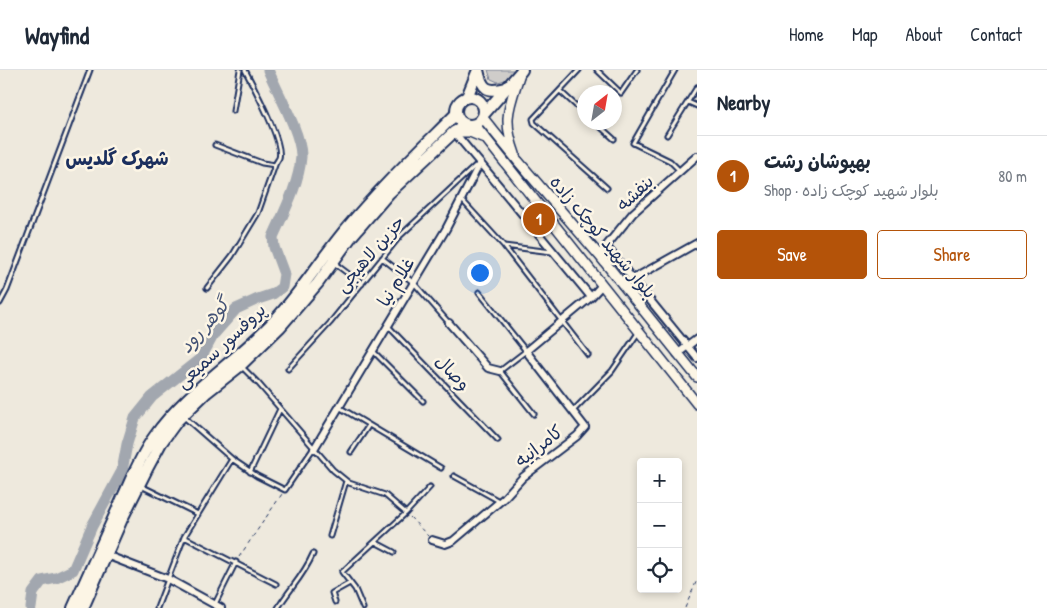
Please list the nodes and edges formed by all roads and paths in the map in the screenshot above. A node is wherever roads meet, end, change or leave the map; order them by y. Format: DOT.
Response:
graph roads {
  1 [pos="90,70"];
  2 [pos="240,70"];
  3 [pos="245,70"];
  4 [pos="478,70"];
  5 [pos="579,70"];
  6 [pos="597,70"];
  7 [pos="637,70"];
  8 [pos="675,70"];
  9 [pos="521,72"];
  10 [pos="697,87"];
  11 [pos="506,88"];
  12 [pos="560,91"];
  13 [pos="467,97"];
  14 [pos="688,102"];
  15 [pos="697,106"];
  16 [pos="577,107"];
  17 [pos="233,110"];
  18 [pos="456,114"];
  19 [pos="484,115"];
  20 [pos="471,125"];
  21 [pos="603,130"];
  22 [pos="454,132"];
  23 [pos="667,134"];
  24 [pos="486,139"];
  25 [pos="614,140"];
  26 [pos="215,145"];
  27 [pos="697,156"];
  28 [pos="518,161"];
  29 [pos="480,163"];
  30 [pos="275,165"];
  31 [pos="681,171"];
  32 [pos="607,188"];
  33 [pos="461,199"];
  34 [pos="697,243"];
  35 [pos="504,246"];
  36 [pos="606,246"];
  37 [pos="552,252"];
  38 [pos="599,255"];
  39 [pos="382,258"];
  40 [pos="333,262"];
  41 [pos="632,279"];
  42 [pos="414,283"];
  43 [pos="362,284"];
  44 [pos="602,285"];
  45 [pos="622,285"];
  46 [pos="207,288"];
  47 [pos="479,292"];
  48 [pos="591,297"];
  49 [pos="0,303"];
  50 [pos="562,321"];
  51 [pos="449,323"];
  52 [pos="388,326"];
  53 [pos="639,332"];
  54 [pos="697,339"];
  55 [pos="687,346"];
  56 [pos="373,350"];
  57 [pos="526,351"];
  58 [pos="677,354"];
  59 [pos="588,355"];
  60 [pos="697,358"];
  61 [pos="240,366"];
  62 [pos="288,369"];
  63 [pos="500,371"];
  64 [pos="697,377"];
  65 [pos="423,402"];
  66 [pos="697,404"];
  67 [pos="339,407"];
  68 [pos="280,408"];
  69 [pos="573,411"];
  70 [pos="534,414"];
  71 [pos="183,415"];
  72 [pos="368,425"];
  73 [pos="498,440"];
  74 [pos="314,449"];
  75 [pos="351,452"];
  76 [pos="232,459"];
  77 [pos="441,468"];
  78 [pos="250,472"];
  79 [pos="454,476"];
  80 [pos="346,480"];
  81 [pos="139,485"];
  82 [pos="430,486"];
  83 [pos="285,490"];
  84 [pos="500,502"];
  85 [pos="406,513"];
  86 [pos="198,514"];
  87 [pos="184,536"];
  88 [pos="330,536"];
  89 [pos="432,540"];
  90 [pos="375,542"];
  91 [pos="394,552"];
  92 [pos="313,554"];
  93 [pos="106,555"];
  94 [pos="236,562"];
  95 [pos="168,579"];
  96 [pos="697,580"];
  97 [pos="350,583"];
  98 [pos="276,584"];
  99 [pos="335,602"];
  100 [pos="218,606"];
  101 [pos="73,608"];
  102 [pos="83,608"];
  103 [pos="157,608"];
  104 [pos="278,608"];
  105 [pos="363,608"];
  106 [pos="685,608"];
  1 -- 49 [label="lane"];
  2 -- 17 [label="lane"];
  3 -- 30 [label="lane"];
  4 -- 11 [label="main road"];
  4 -- 13 [label="main road"];
  5 -- 12 [label="lane"];
  6 -- 7 [label="lane"];
  8 -- 31 [label="lane"];
  9 -- 11 [label="main road"];
  9 -- 28 [label="main road"];
  10 -- 14 [label="lane"];
  11 -- 19 [label="main road"];
  12 -- 16 [label="lane"];
  12 -- 32 [label="lane"];
  13 -- 18 [label="main road"];
  13 -- 19 [label="main road"];
  14 -- 15 [label="lane"];
  14 -- 23 [label="lane"];
  18 -- 20 [label="main road"];
  18 -- 101 [label="main road, پروفسور سمیعی"];
  19 -- 20 [label="main road"];
  19 -- 28 [label="main road, بلوار شهید کوچک زاده"];
  20 -- 22 [label="main road, پروفسور سمیعی"];
  20 -- 24 [label="main road, بلوار شهید کوچک زاده"];
  21 -- 25 [label="lane"];
  22 -- 24 [label="main road"];
  22 -- 29 [label="street"];
  22 -- 40 [label="main road, پروفسور سمیعی"];
  24 -- 44 [label="main road, بلوار شهید کوچک زاده"];
  26 -- 30 [label="lane"];
  27 -- 31 [label="street, بنفشه"];
  28 -- 38 [label="main road, بلوار شهید کوچک زاده"];
  29 -- 33 [label="street, غلام نیا"];
  29 -- 37 [label="street"];
  29 -- 39 [label="lane, حزین لاهیجی"];
  30 -- 46 [label="lane"];
  31 -- 36 [label="street, بنفشه"];
  33 -- 35 [label="lane"];
  33 -- 42 [label="street, غلام نیا"];
  34 -- 41 [label="street"];
  35 -- 37 [label="lane"];
  35 -- 50 [label="lane"];
  36 -- 38 [label="street, بنفشه"];
  36 -- 41 [label="street"];
  37 -- 48 [label="street"];
  38 -- 45 [label="main road, بلوار شهید کوچک زاده"];
  39 -- 42 [label="lane"];
  39 -- 43 [label="lane, حزین لاهیجی"];
  40 -- 43 [label="lane"];
  40 -- 61 [label="main road, پروفسور سمیعی"];
  41 -- 45 [label="street"];
  41 -- 55 [label="street"];
  42 -- 51 [label="lane"];
  42 -- 52 [label="street, غلام نیا"];
  43 -- 62 [label="lane, حزین لاهیجی"];
  44 -- 48 [label="street"];
  44 -- 53 [label="main road, بلوار شهید کوچک زاده"];
  45 -- 58 [label="main road, بلوار شهید کوچک زاده"];
  47 -- 57 [label="lane"];
  48 -- 50 [label="street"];
  50 -- 57 [label="street"];
  50 -- 59 [label="lane"];
  51 -- 63 [label="street"];
  52 -- 56 [label="street, غلام نیا"];
  52 -- 73 [label="lane, وصال"];
  53 -- 66 [label="main road, بلوار شهید کوچک زاده"];
  53 -- 69 [label="lane"];
  54 -- 55 [label="street"];
  55 -- 58 [label="street"];
  55 -- 60 [label="street"];
  56 -- 65 [label="lane"];
  56 -- 67 [label="street, غلام نیا"];
  57 -- 63 [label="lane"];
  57 -- 69 [label="street, کامرانیه"];
  58 -- 64 [label="main road, بلوار شهید کوچک زاده"];
  61 -- 68 [label="lane"];
  61 -- 71 [label="main road, پروفسور سمیعی"];
  63 -- 70 [label="lane"];
  67 -- 72 [label="lane"];
  67 -- 74 [label="street, غلام نیا"];
  68 -- 74 [label="lane"];
  68 -- 78 [label="lane"];
  69 -- 84 [label="street, کامرانیه"];
  71 -- 76 [label="lane"];
  71 -- 81 [label="main road, پروفسور سمیعی"];
  72 -- 75 [label="lane"];
  72 -- 77 [label="lane"];
  74 -- 80 [label="lane"];
  74 -- 83 [label="lane, غلام نیا"];
  76 -- 78 [label="lane"];
  76 -- 86 [label="lane"];
  78 -- 83 [label="lane"];
  79 -- 84 [label="lane"];
  80 -- 85 [label="lane"];
  80 -- 88 [label="lane"];
  81 -- 86 [label="lane"];
  81 -- 93 [label="main road, پروفسور سمیعی"];
  82 -- 85 [label="lane"];
  83 -- 94 [label="path"];
  84 -- 89 [label="street, کامرانیه"];
  85 -- 89 [label="path"];
  85 -- 90 [label="lane"];
  86 -- 87 [label="lane"];
  87 -- 94 [label="lane"];
  87 -- 95 [label="lane"];
  90 -- 91 [label="lane"];
  90 -- 97 [label="lane"];
  92 -- 104 [label="lane"];
  93 -- 95 [label="street"];
  93 -- 102 [label="main road, پروفسور سمیعی"];
  94 -- 98 [label="lane"];
  94 -- 100 [label="lane"];
  95 -- 100 [label="street"];
  95 -- 103 [label="lane"];
  96 -- 106 [label="path"];
  97 -- 99 [label="lane"];
  97 -- 105 [label="lane"];
}
